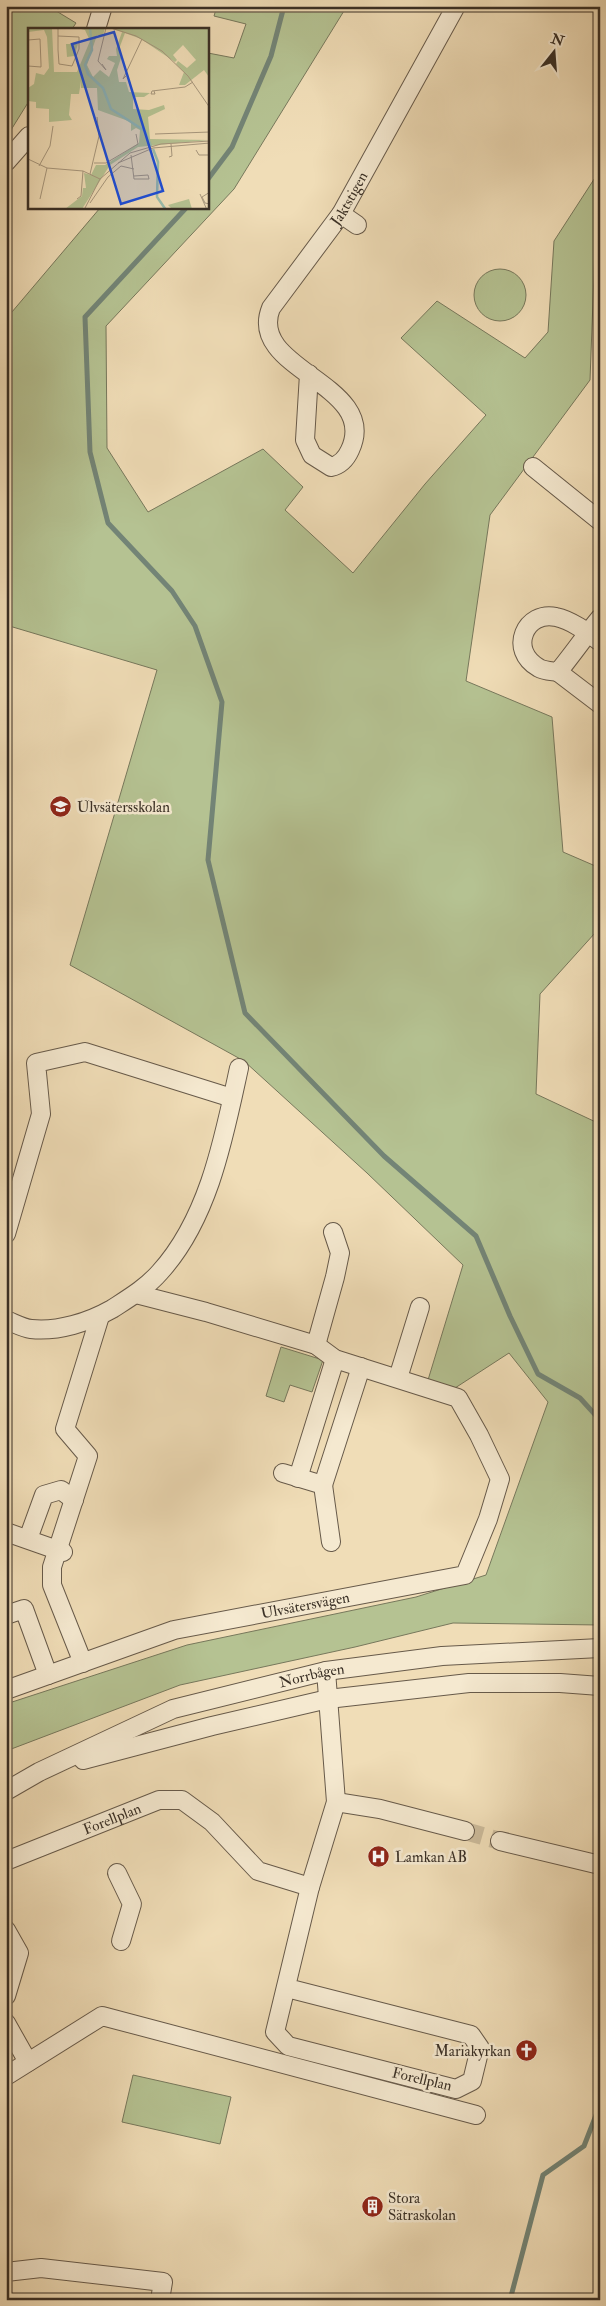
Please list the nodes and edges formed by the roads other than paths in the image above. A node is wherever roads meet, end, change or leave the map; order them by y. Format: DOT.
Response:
graph roads {
  1 [pos="103,6"];
  2 [pos="456,6"];
  3 [pos="96,28"];
  4 [pos="28,137"];
  5 [pos="6,162"];
  6 [pos="341,214"];
  7 [pos="357,225"];
  8 [pos="309,374"];
  9 [pos="533,467"];
  10 [pos="600,521"];
  11 [pos="600,618"];
  12 [pos="593,637"];
  13 [pos="558,672"];
  14 [pos="600,704"];
  15 [pos="238,1068"];
  16 [pos="232,1098"];
  17 [pos="333,1232"];
  18 [pos="6,1234"];
  19 [pos="136,1294"];
  20 [pos="420,1307"];
  21 [pos="100,1316"];
  22 [pos="6,1320"];
  23 [pos="316,1345"];
  24 [pos="336,1359"];
  25 [pos="361,1367"];
  26 [pos="398,1378"];
  27 [pos="323,1486"];
  28 [pos="74,1500"];
  29 [pos="6,1532"];
  30 [pos="28,1539"];
  31 [pos="332,1542"];
  32 [pos="60,1550"];
  33 [pos="6,1615"];
  34 [pos="597,1648"];
  35 [pos="83,1663"];
  36 [pos="326,1671"];
  37 [pos="48,1675"];
  38 [pos="600,1686"];
  39 [pos="6,1690"];
  40 [pos="328,1699"];
  41 [pos="39,1772"];
  42 [pos="6,1791"];
  43 [pos="336,1802"];
  44 [pos="465,1831"];
  45 [pos="500,1841"];
  46 [pos="6,1861"];
  47 [pos="600,1865"];
  48 [pos="117,1873"];
  49 [pos="310,1886"];
  50 [pos="6,1930"];
  51 [pos="121,1941"];
  52 [pos="287,1988"];
  53 [pos="6,1996"];
  54 [pos="6,2022"];
  55 [pos="28,2062"];
  56 [pos="6,2076"];
  57 [pos="476,2114"];
  58 [pos="6,2272"];
  59 [pos="160,2300"];
  1 -- 3 [label="street"];
  2 -- 6 [label="street, Jaktstigen"];
  4 -- 5 [label="street"];
  6 -- 7 [label="street"];
  6 -- 8 [label="street, Jaktstigen"];
  8 -- 8 [label="street, Jaktstigen"];
  9 -- 10 [label="street"];
  11 -- 12 [label="street"];
  12 -- 13 [label="street"];
  12 -- 13 [label="street"];
  13 -- 14 [label="street"];
  15 -- 16 [label="street"];
  16 -- 18 [label="street"];
  16 -- 19 [label="street"];
  17 -- 23 [label="street"];
  19 -- 21 [label="street"];
  19 -- 23 [label="street"];
  20 -- 26 [label="street"];
  21 -- 22 [label="street"];
  21 -- 28 [label="street"];
  23 -- 24 [label="street"];
  24 -- 25 [label="street"];
  24 -- 27 [label="street"];
  25 -- 26 [label="street"];
  25 -- 27 [label="street"];
  26 -- 35 [label="street, Ulvsätersvägen"];
  27 -- 31 [label="street"];
  28 -- 30 [label="street"];
  28 -- 32 [label="street"];
  29 -- 30 [label="street"];
  30 -- 32 [label="street"];
  32 -- 35 [label="street"];
  33 -- 37 [label="street"];
  34 -- 36 [label="street, Norrbågen"];
  35 -- 37 [label="street, Ulvsätersvägen"];
  36 -- 40 [label="street, Forellplan"];
  36 -- 41 [label="street, Norrbågen"];
  37 -- 39 [label="street, Ulvsätersvägen"];
  38 -- 40 [label="street, Norrbågen"];
  40 -- 41 [label="street, Norrbågen"];
  40 -- 43 [label="street, Forellplan"];
  41 -- 42 [label="street, Norrbågen"];
  43 -- 44 [label="street"];
  43 -- 49 [label="street, Forellplan"];
  45 -- 47 [label="street"];
  46 -- 49 [label="street, Forellplan"];
  48 -- 51 [label="street"];
  49 -- 52 [label="street, Forellplan"];
  50 -- 53 [label="street"];
  52 -- 52 [label="street, Forellplan"];
  54 -- 55 [label="street"];
  55 -- 56 [label="street"];
  55 -- 57 [label="street"];
  58 -- 59 [label="street"];
}
